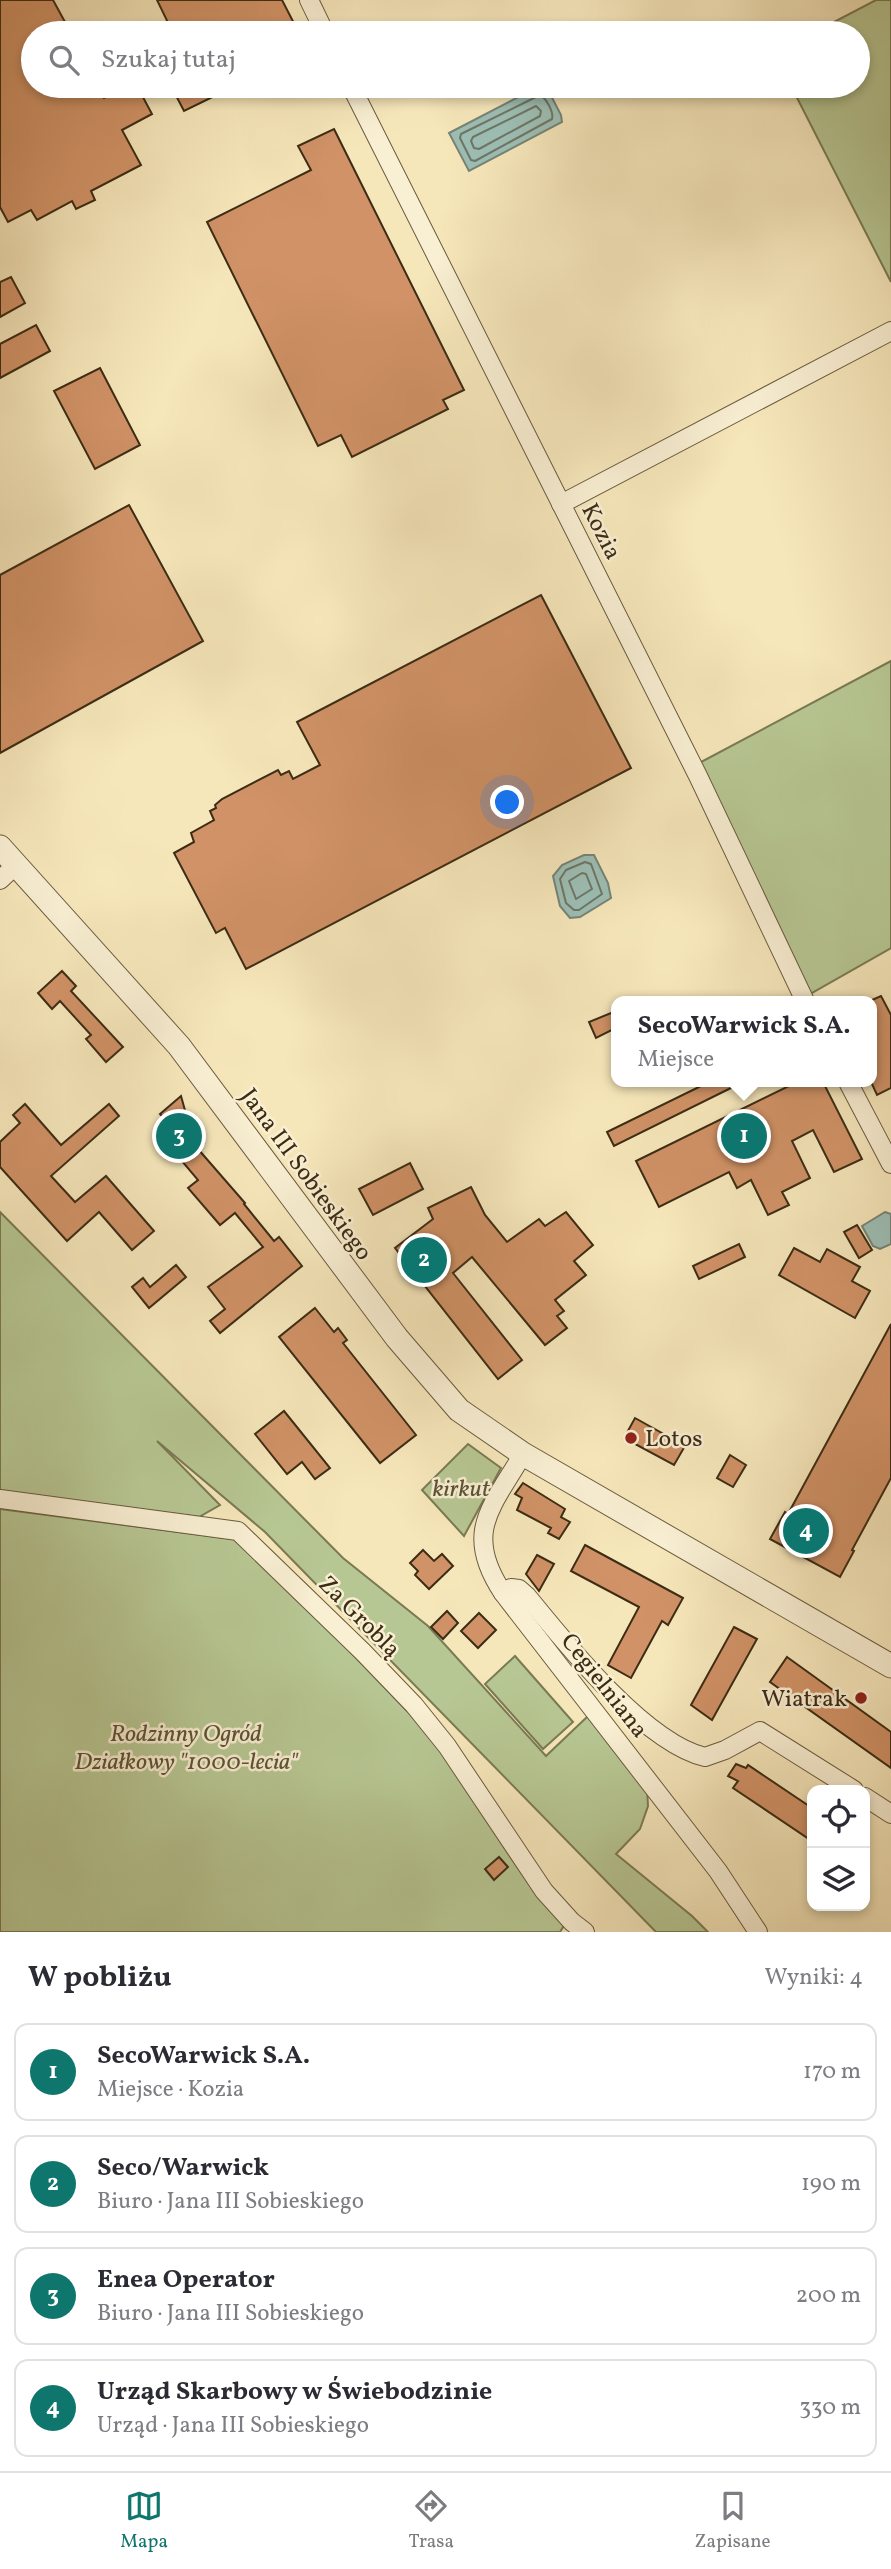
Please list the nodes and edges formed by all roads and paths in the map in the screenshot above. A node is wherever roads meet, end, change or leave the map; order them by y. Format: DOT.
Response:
graph roads {
  1 [pos="309,0"];
  2 [pos="319,21"];
  3 [pos="357,98"];
  4 [pos="891,331"];
  5 [pos="561,504"];
  6 [pos="0,847"];
  7 [pos="8,873"];
  8 [pos="803,996"];
  9 [pos="851,1087"];
  10 [pos="891,1164"];
  11 [pos="523,1454"];
  12 [pos="0,1499"];
  13 [pos="503,1593"];
  14 [pos="891,1666"];
  15 [pos="845,1785"];
  16 [pos="870,1800"];
  17 [pos="891,1814"];
  18 [pos="585,1932"];
  19 [pos="758,1932"];
  1 -- 2 [label="street"];
  3 -- 5 [label="street, Kozia"];
  4 -- 5 [label="street"];
  5 -- 8 [label="street, Kozia"];
  6 -- 7 [label="street, Jana III Sobieskiego"];
  7 -- 11 [label="street, Jana III Sobieskiego"];
  9 -- 10 [label="street"];
  11 -- 13 [label="street, Cegielniana"];
  11 -- 14 [label="street, Jana III Sobieskiego"];
  12 -- 18 [label="street, Za Groblą"];
  13 -- 15 [label="street"];
  13 -- 19 [label="street, Cegielniana"];
  16 -- 17 [label="street"];
}
